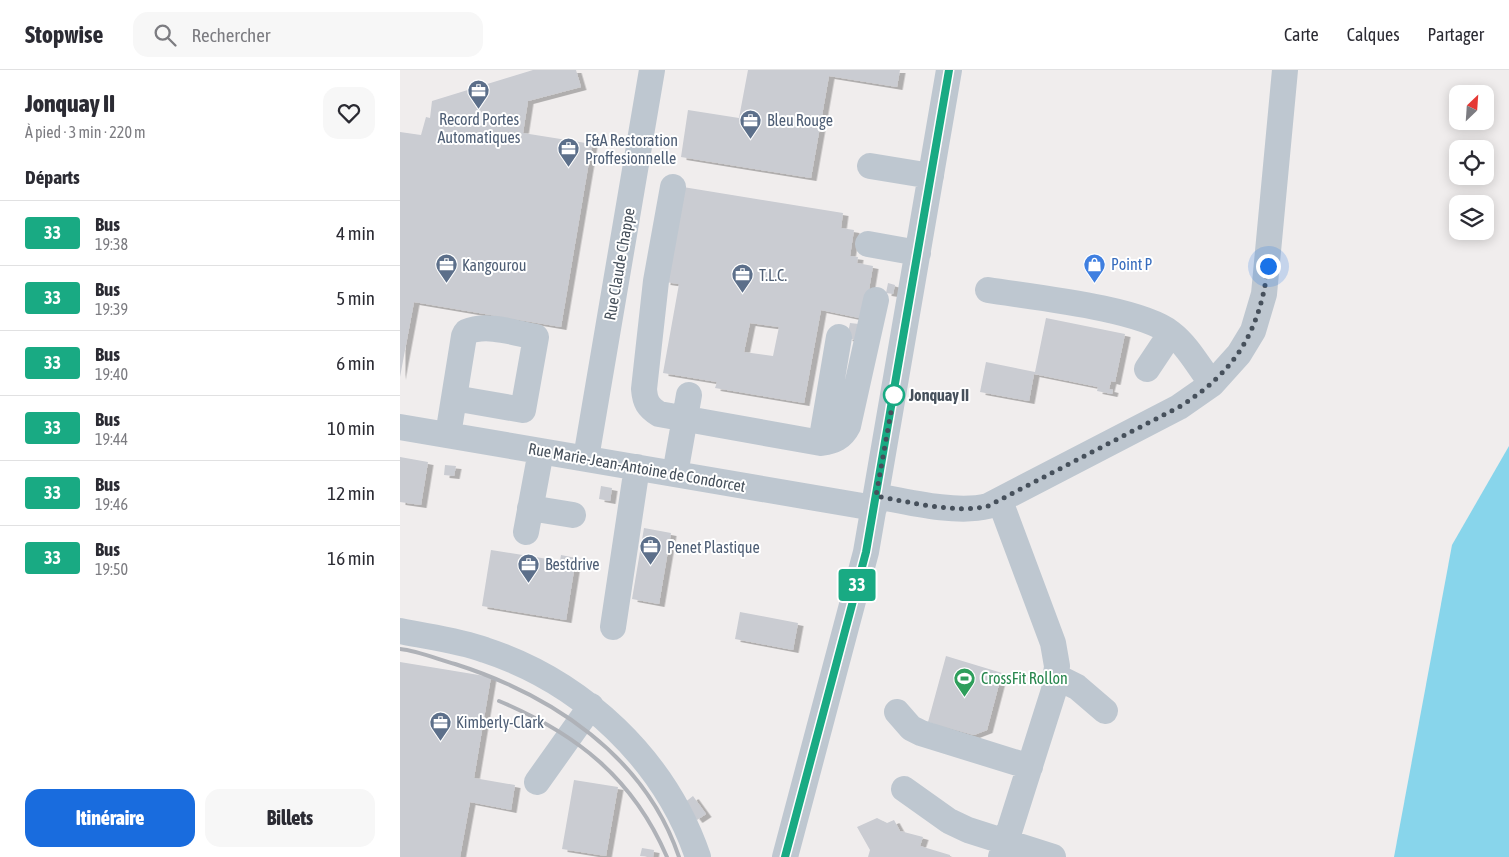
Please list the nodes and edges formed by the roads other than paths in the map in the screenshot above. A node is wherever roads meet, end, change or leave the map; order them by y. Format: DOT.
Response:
graph roads {
  1 [pos="652,70"];
  2 [pos="949,70"];
  3 [pos="1286,70"];
  4 [pos="870,166"];
  5 [pos="931,176"];
  6 [pos="672,187"];
  7 [pos="868,244"];
  8 [pos="918,253"];
  9 [pos="988,290"];
  10 [pos="876,300"];
  11 [pos="1171,333"];
  12 [pos="839,337"];
  13 [pos="1147,369"];
  14 [pos="1212,384"];
  15 [pos="454,398"];
  16 [pos="687,407"];
  17 [pos="400,427"];
  18 [pos="448,435"];
  19 [pos="821,443"];
  20 [pos="541,451"];
  21 [pos="586,458"];
  22 [pos="637,467"];
  23 [pos="675,474"];
  24 [pos="1000,501"];
  25 [pos="875,502"];
  26 [pos="573,515"];
  27 [pos="613,627"];
  28 [pos="400,631"];
  29 [pos="1057,676"];
  30 [pos="590,706"];
  31 [pos="1105,711"];
  32 [pos="897,712"];
  33 [pos="1030,766"];
  34 [pos="537,782"];
  35 [pos="904,788"];
  36 [pos="1003,849"];
  37 [pos="1053,856"];
  38 [pos="698,857"];
  39 [pos="785,857"];
  1 -- 21 [label="street, Rue Claude Chappe"];
  2 -- 5 [label="street"];
  3 -- 14 [label="street, Rue Marie-Jean-Antoine de Condorcet"];
  4 -- 5 [label="street"];
  5 -- 8 [label="street"];
  6 -- 16 [label="street"];
  7 -- 8 [label="street"];
  8 -- 25 [label="street"];
  9 -- 11 [label="street"];
  10 -- 19 [label="street"];
  11 -- 13 [label="street"];
  11 -- 14 [label="street"];
  12 -- 19 [label="street"];
  14 -- 24 [label="street, Rue Marie-Jean-Antoine de Condorcet"];
  15 -- 18 [label="street"];
  16 -- 19 [label="street"];
  16 -- 23 [label="street"];
  17 -- 18 [label="street, Rue Marie-Jean-Antoine de Condorcet"];
  18 -- 20 [label="street, Rue Marie-Jean-Antoine de Condorcet"];
  20 -- 21 [label="street, Rue Marie-Jean-Antoine de Condorcet"];
  20 -- 26 [label="street"];
  21 -- 22 [label="street, Rue Marie-Jean-Antoine de Condorcet"];
  22 -- 23 [label="street, Rue Marie-Jean-Antoine de Condorcet"];
  22 -- 27 [label="street"];
  23 -- 25 [label="street, Rue Marie-Jean-Antoine de Condorcet"];
  24 -- 25 [label="street, Rue Marie-Jean-Antoine de Condorcet"];
  24 -- 29 [label="street"];
  25 -- 39 [label="street"];
  28 -- 30 [label="street"];
  29 -- 31 [label="street"];
  29 -- 33 [label="street"];
  30 -- 34 [label="street"];
  30 -- 38 [label="street"];
  32 -- 33 [label="street"];
  33 -- 36 [label="street"];
  35 -- 36 [label="street"];
  36 -- 37 [label="street"];
}
